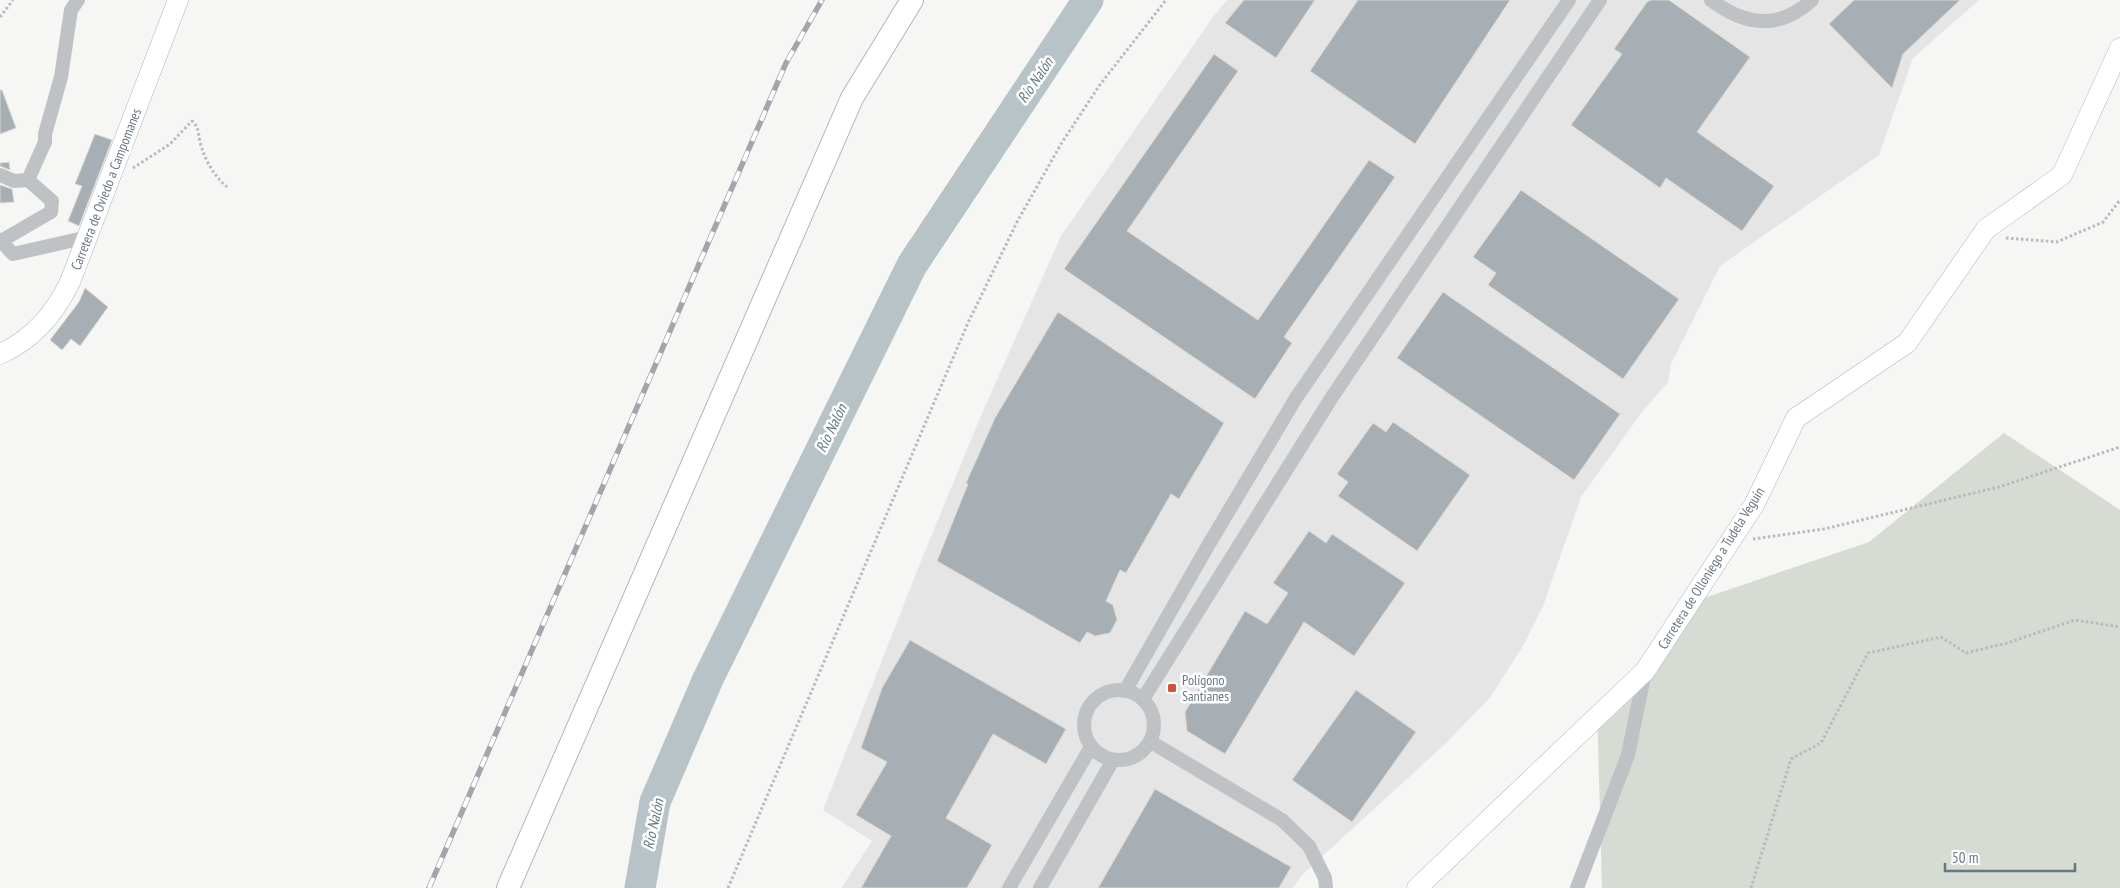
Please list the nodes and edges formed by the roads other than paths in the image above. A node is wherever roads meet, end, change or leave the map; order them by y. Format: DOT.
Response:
graph roads {
  1 [pos="78,0"];
  2 [pos="178,0"];
  3 [pos="912,0"];
  4 [pos="1569,0"];
  5 [pos="1600,0"];
  6 [pos="1712,0"];
  7 [pos="1812,0"];
  8 [pos="2120,48"];
  9 [pos="0,175"];
  10 [pos="28,180"];
  11 [pos="88,237"];
  12 [pos="3,247"];
  13 [pos="0,354"];
  14 [pos="1646,671"];
  15 [pos="1125,691"];
  16 [pos="1143,699"];
  17 [pos="1151,742"];
  18 [pos="1091,747"];
  19 [pos="1113,760"];
  20 [pos="508,888"];
  21 [pos="1009,888"];
  22 [pos="1040,888"];
  23 [pos="1326,888"];
  24 [pos="1417,888"];
  25 [pos="1577,888"];
  1 -- 10 [label="street"];
  2 -- 11 [label="street, Carretera de Oviedo a Campomanes"];
  3 -- 20 [label="main road"];
  4 -- 15 [label="street"];
  5 -- 16 [label="street"];
  6 -- 7 [label="street"];
  8 -- 14 [label="street, Carretera de Olloniego a Tudela Veguín"];
  9 -- 10 [label="street"];
  10 -- 12 [label="street"];
  11 -- 12 [label="street"];
  11 -- 13 [label="street, Carretera de Oviedo a Campomanes"];
  14 -- 24 [label="street, Carretera de Olloniego a Tudela Veguín"];
  14 -- 25 [label="street"];
  15 -- 16 [label="street"];
  15 -- 18 [label="street"];
  16 -- 17 [label="street"];
  17 -- 19 [label="street"];
  17 -- 23 [label="street"];
  18 -- 19 [label="street"];
  18 -- 21 [label="street"];
  19 -- 22 [label="street"];
}
